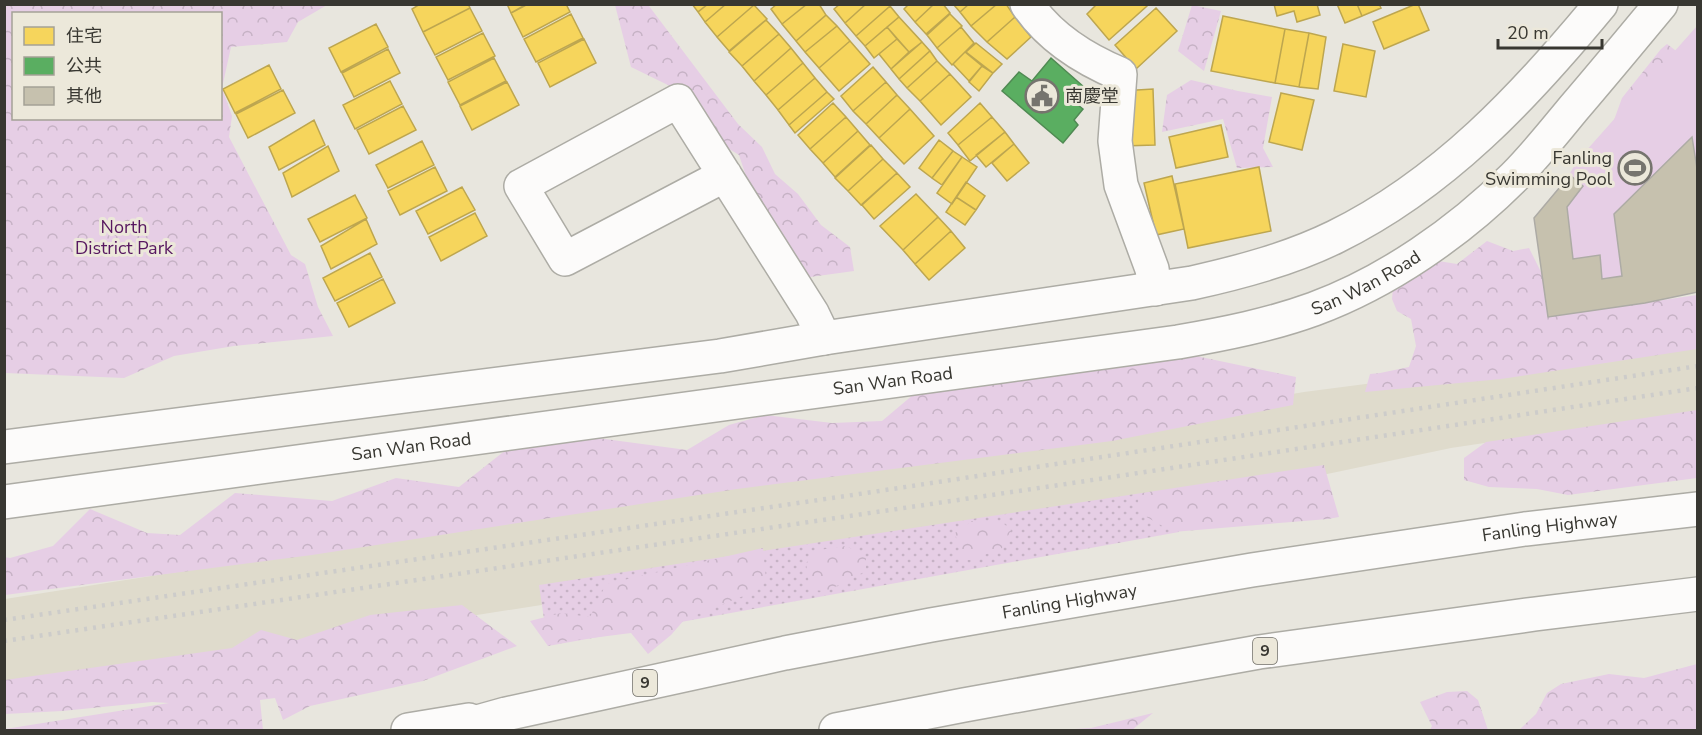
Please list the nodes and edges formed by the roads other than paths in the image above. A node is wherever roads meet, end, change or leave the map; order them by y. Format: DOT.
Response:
graph roads {
  1 [pos="1027,4"];
  2 [pos="1601,4"];
  3 [pos="1661,4"];
  4 [pos="725,175"];
  5 [pos="1155,289"];
  6 [pos="824,338"];
  7 [pos="4,447"];
  8 [pos="4,502"];
  9 [pos="1698,509"];
  10 [pos="1698,594"];
  11 [pos="506,714"];
  12 [pos="408,730"];
  13 [pos="449,730"];
  14 [pos="836,730"];
  1 -- 5 [label="main road"];
  2 -- 5 [label="main road"];
  3 -- 8 [label="main road, San Wan Road"];
  4 -- 4 [label="main road"];
  4 -- 6 [label="main road"];
  5 -- 6 [label="main road"];
  6 -- 7 [label="main road"];
  9 -- 11 [label="main road, Fanling Highway / 9"];
  10 -- 14 [label="main road, 9"];
  11 -- 12 [label="main road"];
  11 -- 13 [label="main road, Fanling Highway / 9"];
}
